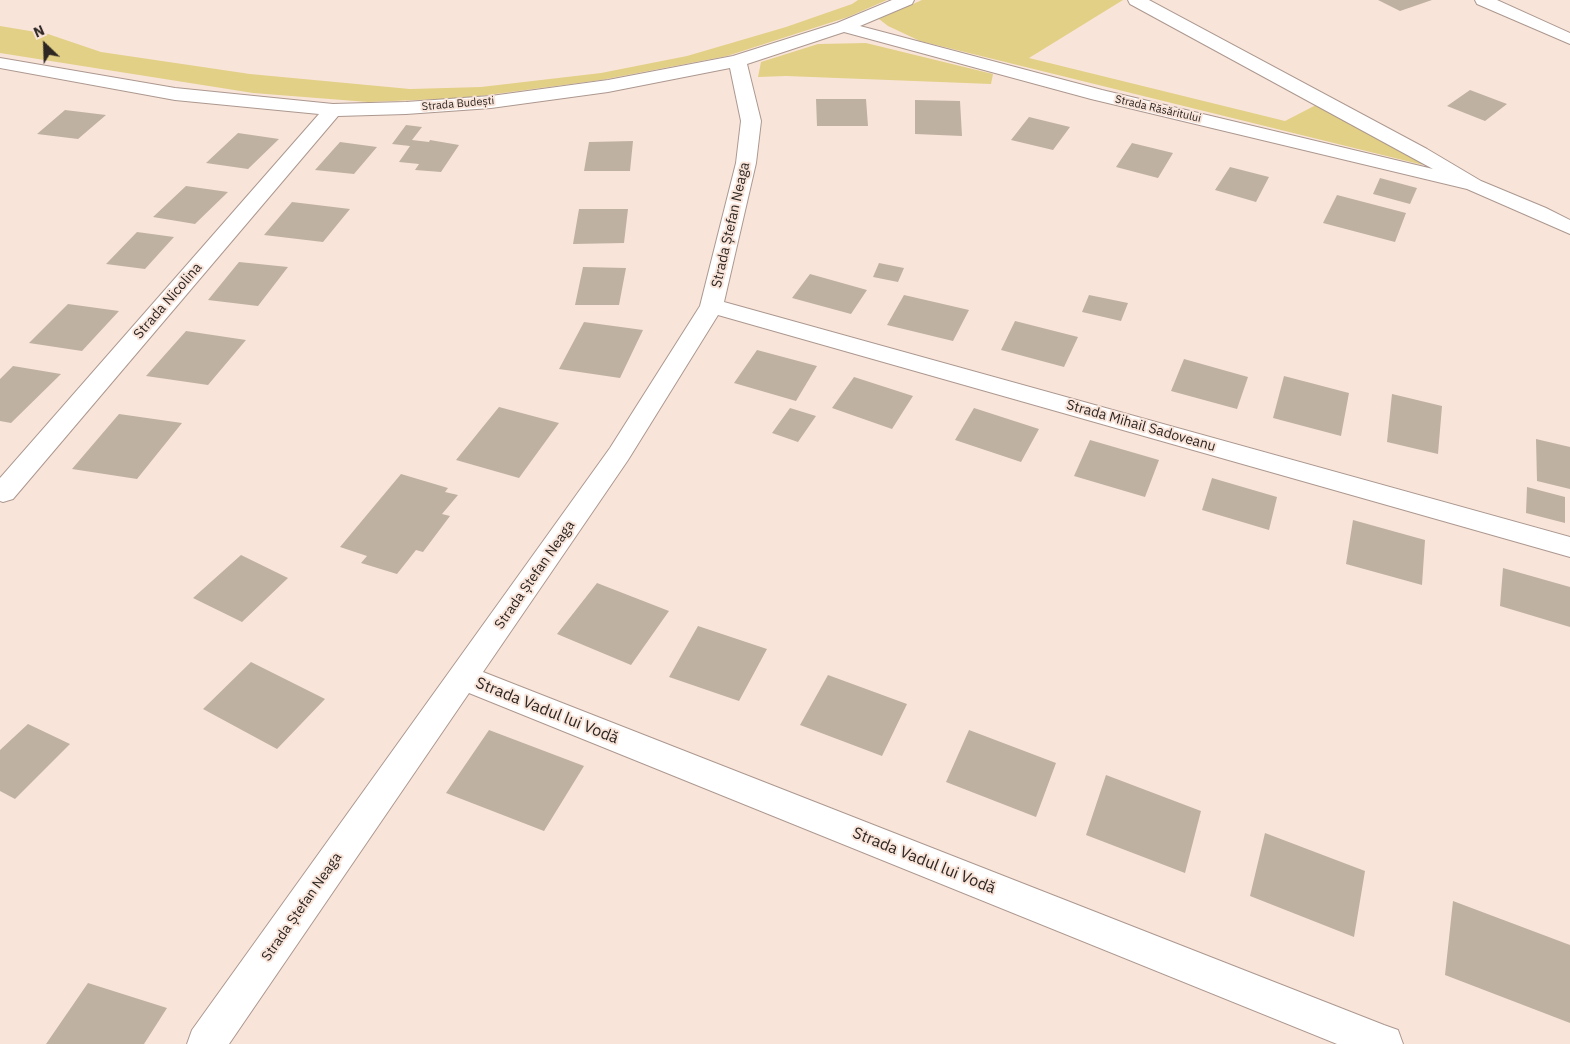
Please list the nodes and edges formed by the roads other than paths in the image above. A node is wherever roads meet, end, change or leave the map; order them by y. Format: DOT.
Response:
graph roads {
  1 [pos="906,0"];
  2 [pos="1136,0"];
  3 [pos="1483,0"];
  4 [pos="843,27"];
  5 [pos="1570,39"];
  6 [pos="738,61"];
  7 [pos="0,63"];
  8 [pos="333,110"];
  9 [pos="1474,185"];
  10 [pos="1570,228"];
  11 [pos="712,306"];
  12 [pos="3,492"];
  13 [pos="1570,547"];
  14 [pos="463,677"];
  15 [pos="206,1044"];
  16 [pos="1384,1044"];
  1 -- 4 [label="street, Strada Budești"];
  2 -- 9 [label="street, Strada Răsăritului"];
  3 -- 5 [label="street"];
  4 -- 6 [label="street, Strada Budești"];
  4 -- 9 [label="street, Strada Răsăritului"];
  6 -- 8 [label="street, Strada Budești"];
  6 -- 11 [label="street, Strada Ștefan Neaga"];
  7 -- 8 [label="street, Strada Budești"];
  8 -- 12 [label="street, Strada Nicolina"];
  9 -- 10 [label="street, Strada Răsăritului"];
  11 -- 13 [label="street, Strada Mihail Sadoveanu"];
  11 -- 14 [label="street, Strada Ștefan Neaga"];
  14 -- 15 [label="street, Strada Ștefan Neaga"];
  14 -- 16 [label="street, Strada Vadul lui Vodă"];
}
